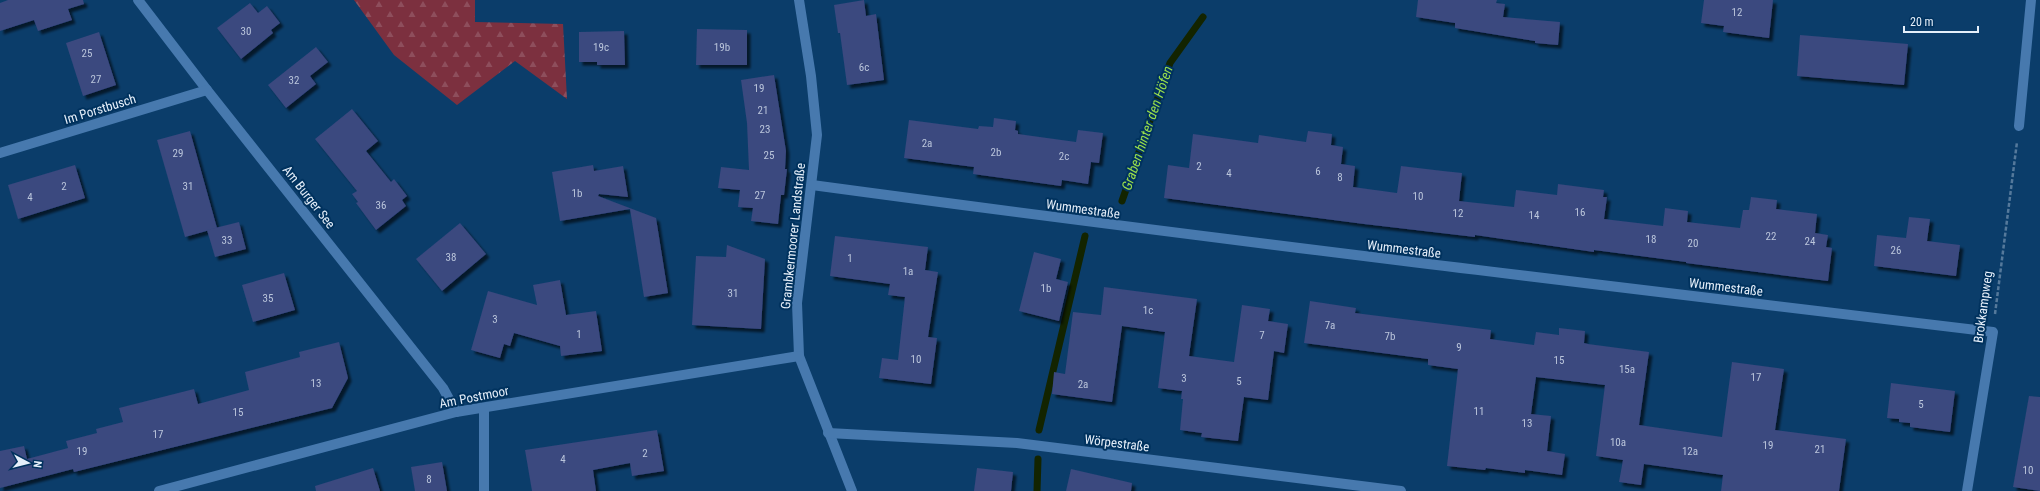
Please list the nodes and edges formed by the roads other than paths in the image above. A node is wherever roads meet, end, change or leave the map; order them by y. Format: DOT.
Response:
graph roads {
  1 [pos="138,0"];
  2 [pos="799,0"];
  3 [pos="2030,0"];
  4 [pos="207,90"];
  5 [pos="2019,126"];
  6 [pos="0,153"];
  7 [pos="812,185"];
  8 [pos="1993,332"];
  9 [pos="799,356"];
  10 [pos="484,408"];
  11 [pos="456,412"];
  12 [pos="828,433"];
  13 [pos="160,491"];
  14 [pos="484,491"];
  15 [pos="852,491"];
  16 [pos="1401,491"];
  17 [pos="1967,491"];
  1 -- 4 [label="street, Am Burger See"];
  2 -- 7 [label="street, Grambkermoorer Landstraße"];
  3 -- 5 [label="street"];
  4 -- 6 [label="street, Im Porstbusch"];
  4 -- 11 [label="street, Am Burger See"];
  7 -- 8 [label="street, Wummestraße"];
  7 -- 9 [label="street, Grambkermoorer Landstraße"];
  8 -- 17 [label="street, Brokkampweg"];
  9 -- 10 [label="street, Am Postmoor"];
  9 -- 12 [label="street, Grambkermoorer Landstraße"];
  10 -- 11 [label="street, Am Postmoor"];
  10 -- 14 [label="street"];
  11 -- 13 [label="street, Am Postmoor"];
  12 -- 15 [label="street, Grambkermoorer Landstraße"];
  12 -- 16 [label="street, Wörpestraße"];
}
